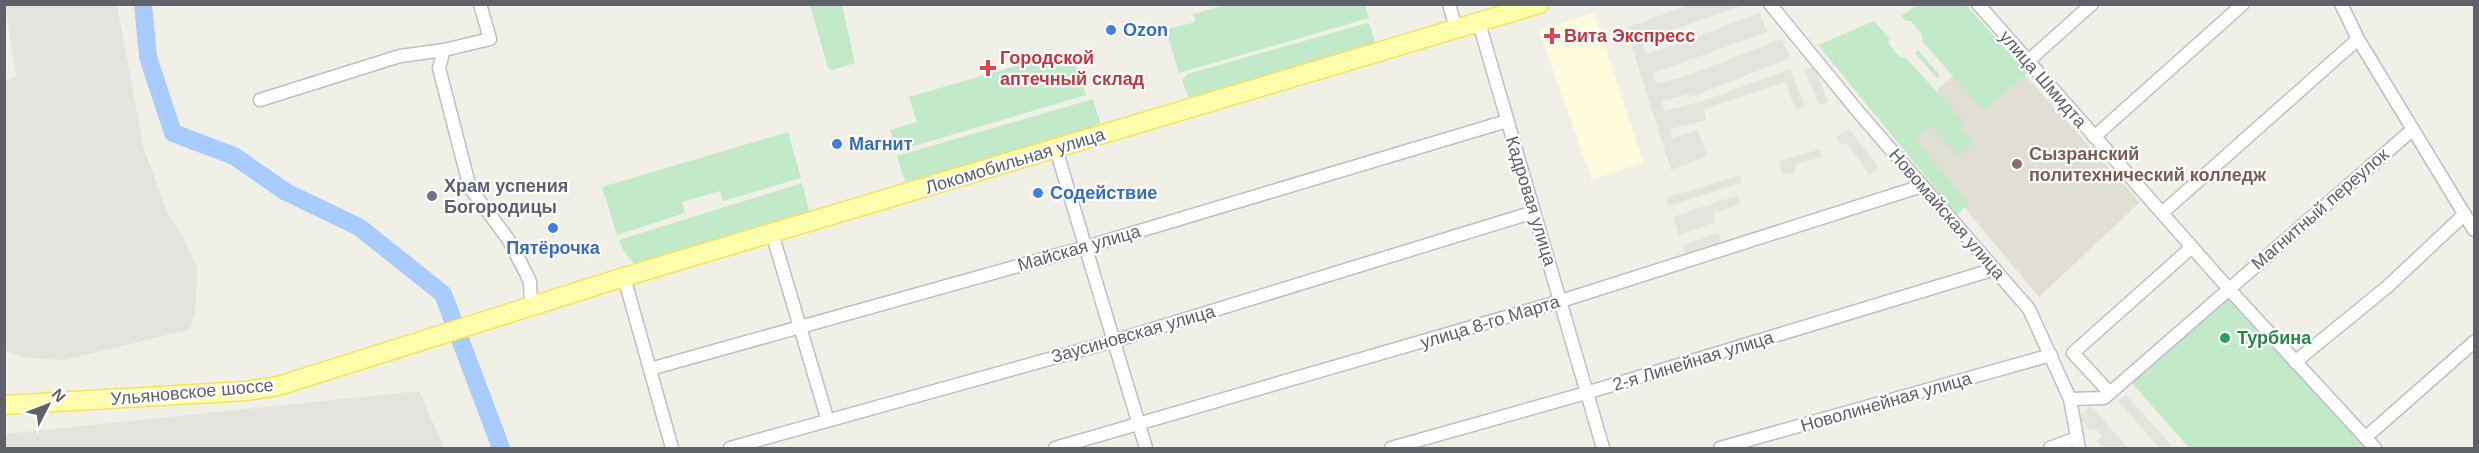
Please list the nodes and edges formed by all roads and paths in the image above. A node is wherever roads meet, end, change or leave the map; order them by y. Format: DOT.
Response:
graph roads {
  1 [pos="480,4"];
  2 [pos="1449,4"];
  3 [pos="1539,4"];
  4 [pos="1770,4"];
  5 [pos="1978,4"];
  6 [pos="2092,4"];
  7 [pos="2243,4"];
  8 [pos="2341,4"];
  9 [pos="1479,23"];
  10 [pos="1456,29"];
  11 [pos="2358,39"];
  12 [pos="444,50"];
  13 [pos="2028,62"];
  14 [pos="260,100"];
  15 [pos="1507,121"];
  16 [pos="2412,130"];
  17 [pos="2094,136"];
  18 [pos="1056,148"];
  19 [pos="1922,186"];
  20 [pos="1534,212"];
  21 [pos="2162,213"];
  22 [pos="2465,214"];
  23 [pos="2475,230"];
  24 [pos="772,233"];
  25 [pos="1086,247"];
  26 [pos="2192,247"];
  27 [pos="1995,269"];
  28 [pos="624,277"];
  29 [pos="2228,288"];
  30 [pos="1561,301"];
  31 [pos="531,307"];
  32 [pos="492,318"];
  33 [pos="801,327"];
  34 [pos="1114,341"];
  35 [pos="2475,342"];
  36 [pos="2051,355"];
  37 [pos="2295,362"];
  38 [pos="650,369"];
  39 [pos="1586,393"];
  40 [pos="2110,393"];
  41 [pos="2070,399"];
  42 [pos="4,405"];
  43 [pos="828,421"];
  44 [pos="1139,426"];
  45 [pos="2366,437"];
  46 [pos="2078,443"];
  47 [pos="672,448"];
  48 [pos="730,448"];
  49 [pos="1055,448"];
  50 [pos="1146,448"];
  51 [pos="1391,448"];
  52 [pos="1602,448"];
  53 [pos="1720,448"];
  54 [pos="2050,448"];
  55 [pos="2375,448"];
  1 -- 12 [label="street"];
  2 -- 10 [label="street"];
  3 -- 9 [label="main road, Локомобильная улица"];
  4 -- 19 [label="street, Новомайская улица"];
  5 -- 13 [label="street, улица Шмидта"];
  6 -- 13 [label="street"];
  7 -- 17 [label="street"];
  8 -- 11 [label="street"];
  9 -- 10 [label="main road, Локомобильная улица"];
  9 -- 15 [label="street, Кадровая улица"];
  10 -- 18 [label="main road, Локомобильная улица"];
  11 -- 16 [label="street"];
  11 -- 21 [label="street"];
  12 -- 14 [label="street"];
  12 -- 31 [label="street"];
  13 -- 17 [label="street, улица Шмидта"];
  15 -- 20 [label="street, Кадровая улица"];
  15 -- 25 [label="street, Майская улица"];
  16 -- 22 [label="street"];
  16 -- 29 [label="street, Магнитный переулок"];
  17 -- 21 [label="street, улица Шмидта"];
  18 -- 24 [label="main road, Локомобильная улица"];
  18 -- 25 [label="street"];
  19 -- 27 [label="street, Новомайская улица"];
  19 -- 30 [label="street, улица 8-го Марта"];
  20 -- 30 [label="street, Кадровая улица"];
  20 -- 34 [label="street, Заусиновская улица"];
  21 -- 26 [label="street, улица Шмидта"];
  22 -- 23 [label="street"];
  22 -- 37 [label="street"];
  24 -- 28 [label="main road, Локомобильная улица"];
  24 -- 33 [label="street"];
  25 -- 33 [label="street, Майская улица"];
  25 -- 34 [label="street"];
  26 -- 29 [label="street, улица Шмидта"];
  26 -- 40 [label="street"];
  27 -- 36 [label="street, Новомайская улица"];
  27 -- 39 [label="street, 2-я Линейная улица"];
  28 -- 31 [label="main road, Локомобильная улица"];
  28 -- 38 [label="street"];
  29 -- 37 [label="street, улица Шмидта"];
  29 -- 40 [label="street"];
  30 -- 39 [label="street, Кадровая улица"];
  30 -- 44 [label="street, улица 8-го Марта"];
  31 -- 32 [label="main road, Локомобильная улица"];
  32 -- 42 [label="main road, Ульяновское шоссе"];
  33 -- 38 [label="street, Майская улица"];
  33 -- 43 [label="street"];
  34 -- 43 [label="street, Заусиновская улица"];
  34 -- 44 [label="street"];
  35 -- 45 [label="street"];
  36 -- 41 [label="street, Новомайская улица"];
  36 -- 53 [label="street, Новолинейная улица"];
  37 -- 45 [label="street, улица Шмидта"];
  38 -- 47 [label="street"];
  39 -- 51 [label="street, 2-я Линейная улица"];
  39 -- 52 [label="street, Кадровая улица"];
  40 -- 41 [label="street"];
  41 -- 46 [label="street, Новомайская улица"];
  43 -- 48 [label="street, Заусиновская улица"];
  44 -- 49 [label="street, улица 8-го Марта"];
  44 -- 50 [label="street"];
  45 -- 55 [label="street, улица Шмидта"];
  46 -- 54 [label="street"];
}
